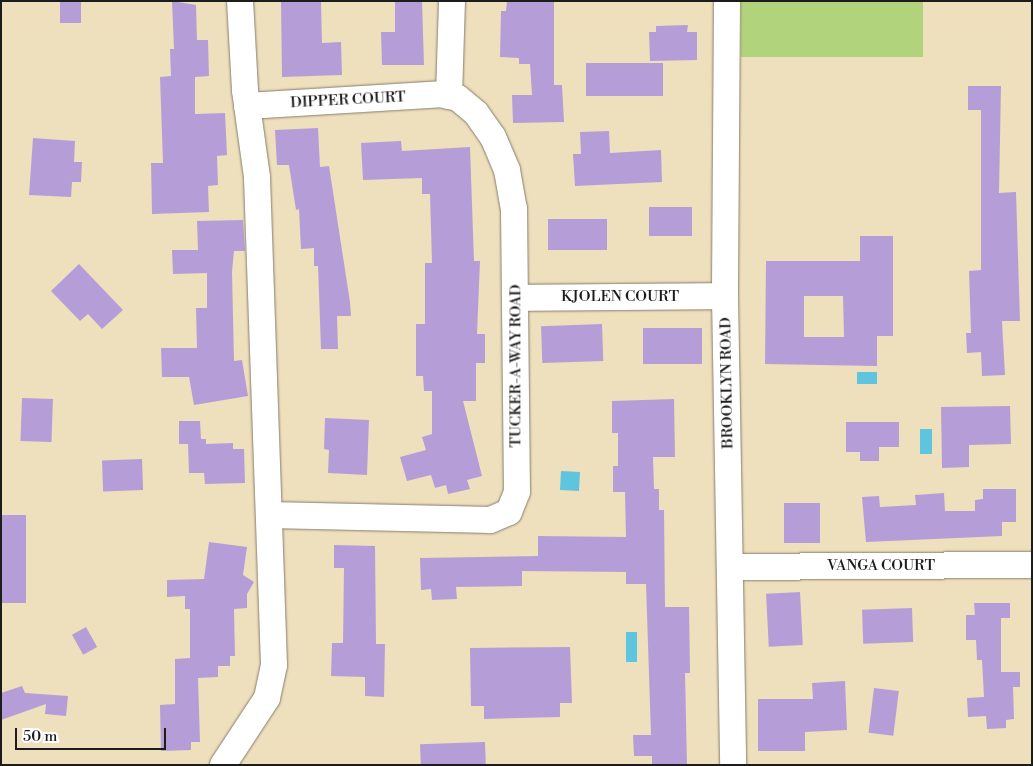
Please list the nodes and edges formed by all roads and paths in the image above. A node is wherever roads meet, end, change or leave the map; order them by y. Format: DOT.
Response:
graph roads {
  1 [pos="240,1"];
  2 [pos="452,1"];
  3 [pos="727,1"];
  4 [pos="449,96"];
  5 [pos="247,106"];
  6 [pos="725,296"];
  7 [pos="516,298"];
  8 [pos="271,515"];
  9 [pos="1032,565"];
  10 [pos="730,567"];
  11 [pos="223,765"];
  12 [pos="733,765"];
  1 -- 5 [label="street"];
  2 -- 4 [label="street"];
  3 -- 6 [label="street, BROOKLYN ROAD"];
  4 -- 5 [label="street, DIPPER COURT"];
  4 -- 7 [label="street, TUCKER-A-WAY ROAD"];
  5 -- 8 [label="street"];
  6 -- 7 [label="street, KJOLEN COURT"];
  6 -- 10 [label="street, BROOKLYN ROAD"];
  7 -- 8 [label="street, TUCKER-A-WAY ROAD"];
  8 -- 11 [label="street"];
  9 -- 10 [label="street, VANGA COURT"];
  10 -- 12 [label="street, BROOKLYN ROAD"];
}
